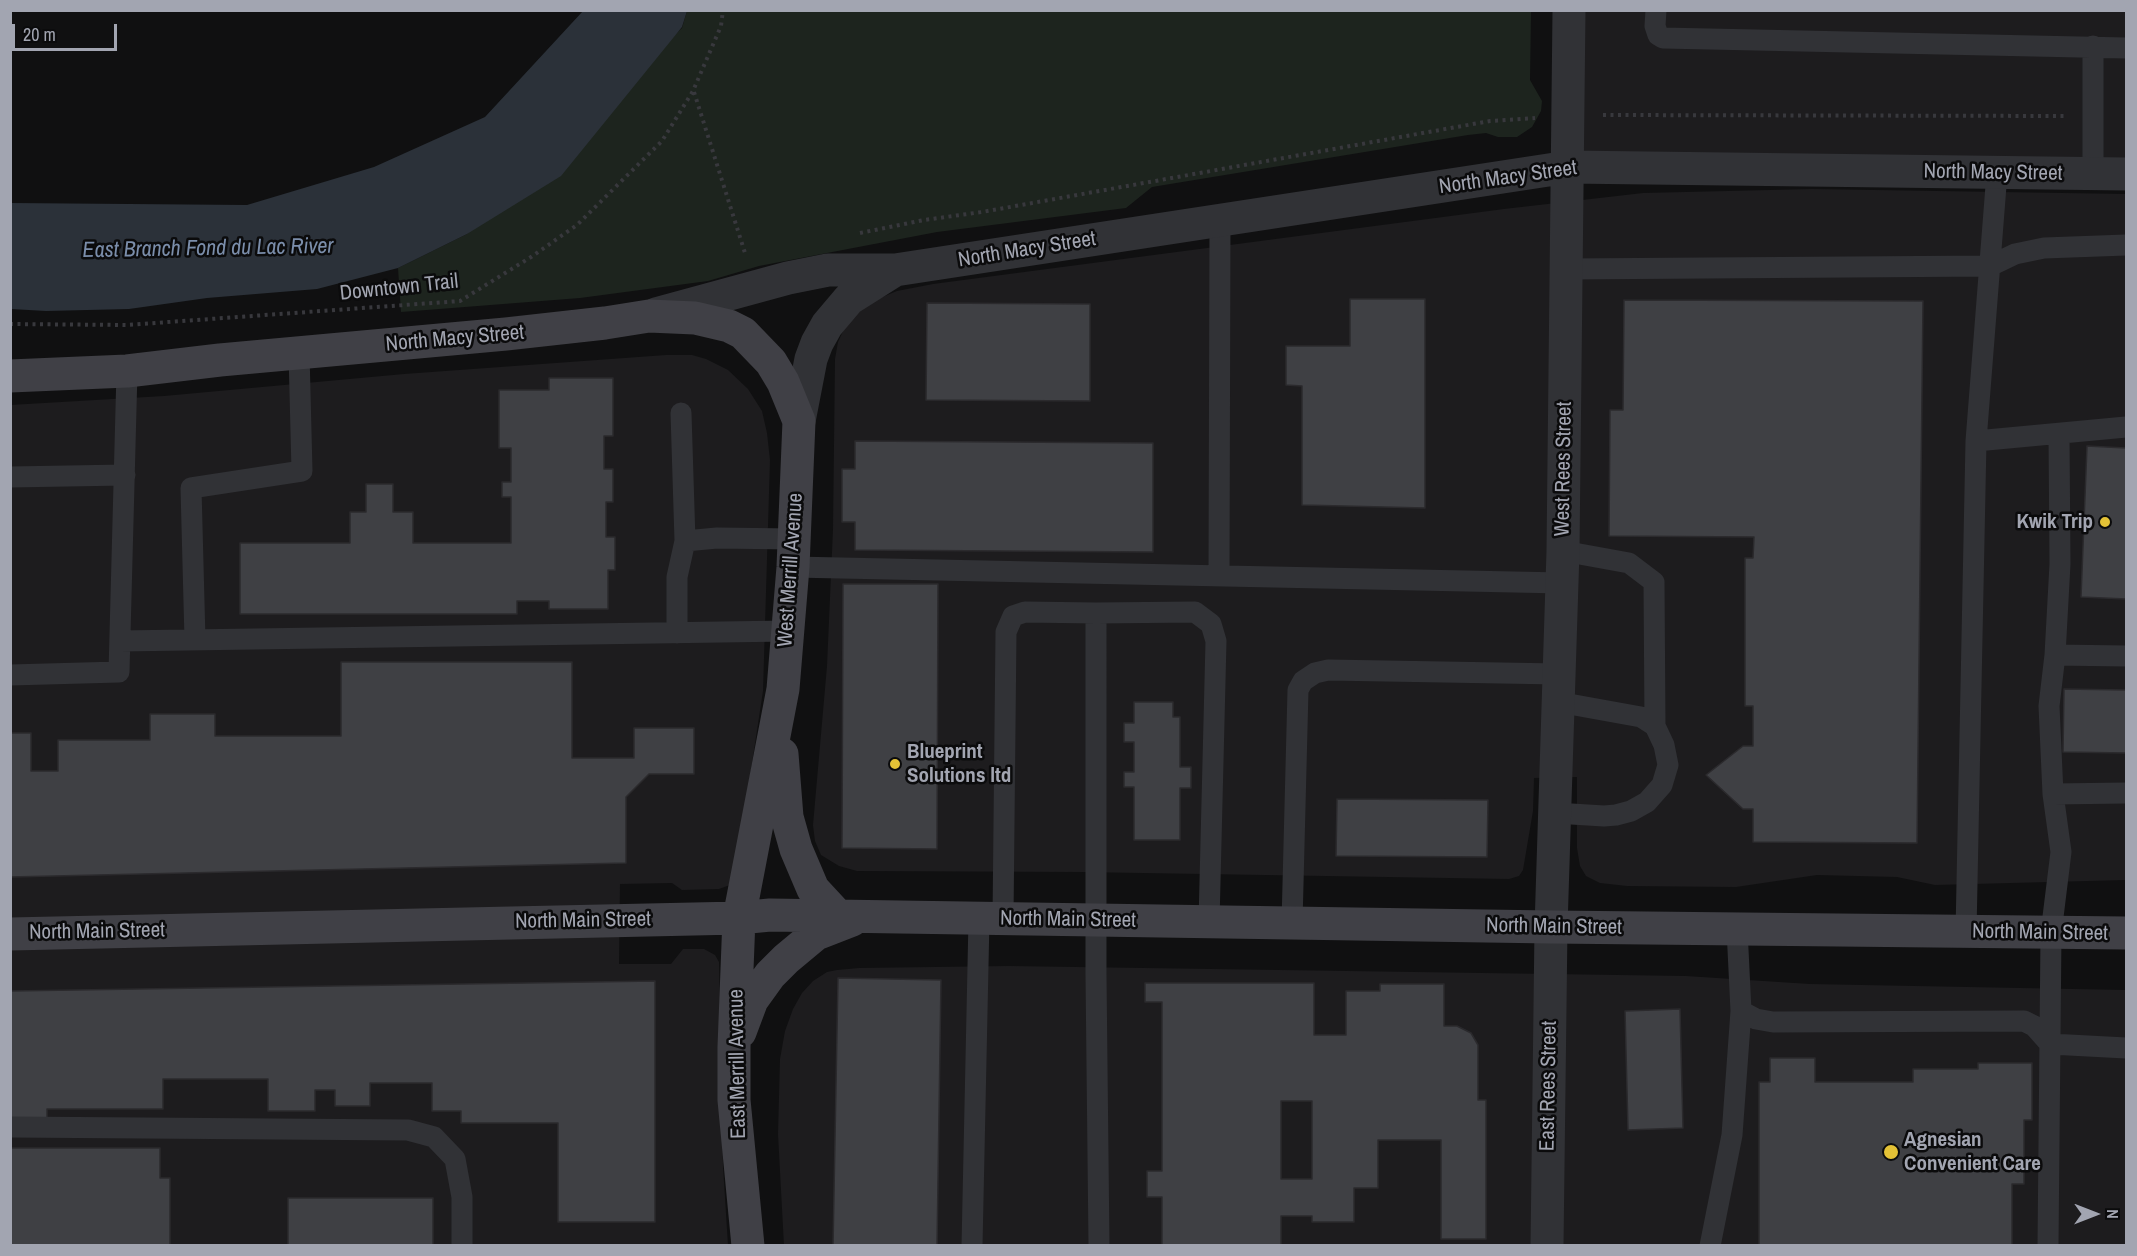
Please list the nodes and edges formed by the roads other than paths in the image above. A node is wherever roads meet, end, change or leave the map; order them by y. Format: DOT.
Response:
graph roads {
  1 [pos="1569,10"];
  2 [pos="1656,10"];
  3 [pos="2093,46"];
  4 [pos="2127,48"];
  5 [pos="1568,167"];
  6 [pos="1997,173"];
  7 [pos="2093,174"];
  8 [pos="2127,174"];
  9 [pos="1220,220"];
  10 [pos="2127,245"];
  11 [pos="1990,266"];
  12 [pos="1566,269"];
  13 [pos="895,270"];
  14 [pos="649,316"];
  15 [pos="299,353"];
  16 [pos="127,371"];
  17 [pos="10,376"];
  18 [pos="681,413"];
  19 [pos="799,421"];
  20 [pos="2127,427"];
  21 [pos="2059,435"];
  22 [pos="1976,441"];
  23 [pos="124,475"];
  24 [pos="10,477"];
  25 [pos="685,541"];
  26 [pos="794,553"];
  27 [pos="1562,567"];
  28 [pos="1219,576"];
  29 [pos="1096,613"];
  30 [pos="788,631"];
  31 [pos="676,633"];
  32 [pos="195,640"];
  33 [pos="120,641"];
  34 [pos="2055,655"];
  35 [pos="2127,656"];
  36 [pos="10,675"];
  37 [pos="1559,688"];
  38 [pos="783,689"];
  39 [pos="1655,726"];
  40 [pos="2053,794"];
  41 [pos="2127,794"];
  42 [pos="1555,813"];
  43 [pos="848,917"];
  44 [pos="739,918"];
  45 [pos="991,919"];
  46 [pos="1097,921"];
  47 [pos="1209,922"];
  48 [pos="1292,923"];
  49 [pos="1551,927"];
  50 [pos="1737,929"];
  51 [pos="1966,932"];
  52 [pos="2051,933"];
  53 [pos="2127,933"];
  54 [pos="10,934"];
  55 [pos="1741,1011"];
  56 [pos="2050,1044"];
  57 [pos="734,1047"];
  58 [pos="2127,1048"];
  59 [pos="10,1127"];
  60 [pos="462,1245"];
  61 [pos="748,1245"];
  62 [pos="972,1245"];
  63 [pos="1099,1245"];
  64 [pos="1547,1245"];
  65 [pos="1710,1245"];
  66 [pos="2048,1245"];
  1 -- 5 [label="street, West Rees Street"];
  2 -- 3 [label="lane"];
  3 -- 4 [label="lane"];
  3 -- 7 [label="lane"];
  5 -- 6 [label="street, North Macy Street"];
  5 -- 9 [label="street, North Macy Street"];
  5 -- 12 [label="street, West Rees Street"];
  6 -- 7 [label="street, North Macy Street"];
  6 -- 11 [label="lane"];
  7 -- 8 [label="street, North Macy Street"];
  9 -- 13 [label="street, North Macy Street"];
  9 -- 28 [label="lane"];
  10 -- 11 [label="lane"];
  11 -- 12 [label="lane"];
  11 -- 22 [label="lane"];
  12 -- 27 [label="street, West Rees Street"];
  13 -- 14 [label="street, North Macy Street"];
  13 -- 19 [label="street, North Macy Street"];
  14 -- 15 [label="main road, North Macy Street"];
  14 -- 19 [label="main road, West Merrill Avenue"];
  15 -- 16 [label="main road, North Macy Street"];
  15 -- 32 [label="lane"];
  16 -- 17 [label="main road, North Macy Street"];
  16 -- 23 [label="lane"];
  18 -- 25 [label="lane"];
  19 -- 26 [label="main road, West Merrill Avenue"];
  20 -- 21 [label="lane"];
  21 -- 22 [label="lane"];
  21 -- 34 [label="lane"];
  22 -- 51 [label="lane"];
  23 -- 24 [label="lane"];
  23 -- 33 [label="lane"];
  25 -- 26 [label="lane"];
  25 -- 31 [label="lane"];
  26 -- 28 [label="lane"];
  26 -- 30 [label="main road, West Merrill Avenue"];
  27 -- 28 [label="lane"];
  27 -- 37 [label="street, West Rees Street"];
  27 -- 39 [label="lane"];
  29 -- 45 [label="lane"];
  29 -- 46 [label="lane"];
  29 -- 47 [label="lane"];
  30 -- 31 [label="lane"];
  30 -- 38 [label="main road, West Merrill Avenue"];
  31 -- 32 [label="lane"];
  32 -- 33 [label="lane"];
  33 -- 36 [label="lane"];
  34 -- 35 [label="lane"];
  34 -- 40 [label="lane"];
  37 -- 39 [label="lane"];
  37 -- 42 [label="street, West Rees Street"];
  37 -- 48 [label="lane"];
  38 -- 43 [label="main road"];
  38 -- 44 [label="main road, West Merrill Avenue"];
  39 -- 42 [label="lane"];
  40 -- 41 [label="lane"];
  40 -- 52 [label="lane"];
  42 -- 49 [label="street, West Rees Street"];
  43 -- 44 [label="main road, North Main Street"];
  43 -- 45 [label="main road, North Main Street"];
  43 -- 57 [label="main road"];
  44 -- 54 [label="main road, North Main Street"];
  44 -- 57 [label="main road, East Merrill Avenue"];
  45 -- 46 [label="main road, North Main Street"];
  45 -- 62 [label="lane"];
  46 -- 47 [label="main road, North Main Street"];
  46 -- 63 [label="lane"];
  47 -- 48 [label="main road, North Main Street"];
  48 -- 49 [label="main road, North Main Street"];
  49 -- 50 [label="main road, North Main Street"];
  49 -- 64 [label="street, East Rees Street"];
  50 -- 51 [label="main road, North Main Street"];
  50 -- 55 [label="lane"];
  51 -- 52 [label="main road, North Main Street"];
  52 -- 53 [label="main road, North Main Street"];
  52 -- 56 [label="lane"];
  55 -- 56 [label="lane"];
  55 -- 65 [label="lane"];
  56 -- 58 [label="lane"];
  56 -- 66 [label="lane"];
  57 -- 61 [label="main road, East Merrill Avenue"];
  59 -- 60 [label="lane"];
}
